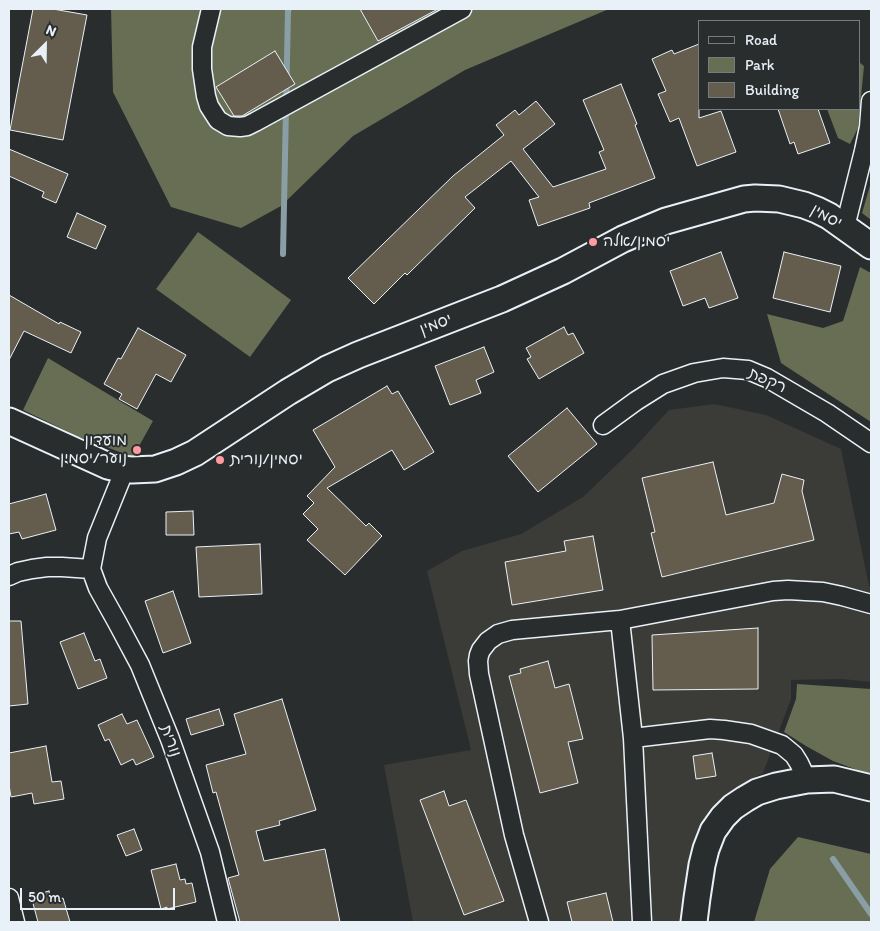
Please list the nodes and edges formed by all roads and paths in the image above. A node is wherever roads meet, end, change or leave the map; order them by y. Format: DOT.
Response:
graph roads {
  1 [pos="211,9"];
  2 [pos="462,9"];
  3 [pos="871,101"];
  4 [pos="845,227"];
  5 [pos="871,246"];
  6 [pos="9,421"];
  7 [pos="603,425"];
  8 [pos="871,443"];
  9 [pos="125,469"];
  10 [pos="91,569"];
  11 [pos="9,576"];
  12 [pos="871,604"];
  13 [pos="620,620"];
  14 [pos="633,738"];
  15 [pos="807,780"];
  16 [pos="871,788"];
  17 [pos="9,898"];
  18 [pos="15,922"];
  19 [pos="227,922"];
  20 [pos="539,922"];
  21 [pos="642,922"];
  22 [pos="694,922"];
  1 -- 2 [label="street"];
  3 -- 4 [label="street"];
  4 -- 5 [label="street, יסמין"];
  4 -- 9 [label="street, יסמין"];
  6 -- 9 [label="street, יסמין"];
  7 -- 8 [label="street, רקפת"];
  9 -- 10 [label="street"];
  10 -- 11 [label="street"];
  10 -- 19 [label="street, נורית"];
  12 -- 13 [label="street"];
  13 -- 14 [label="street"];
  13 -- 20 [label="street"];
  14 -- 15 [label="street"];
  14 -- 21 [label="street"];
  15 -- 16 [label="street"];
  15 -- 22 [label="street"];
  17 -- 18 [label="street"];
}
